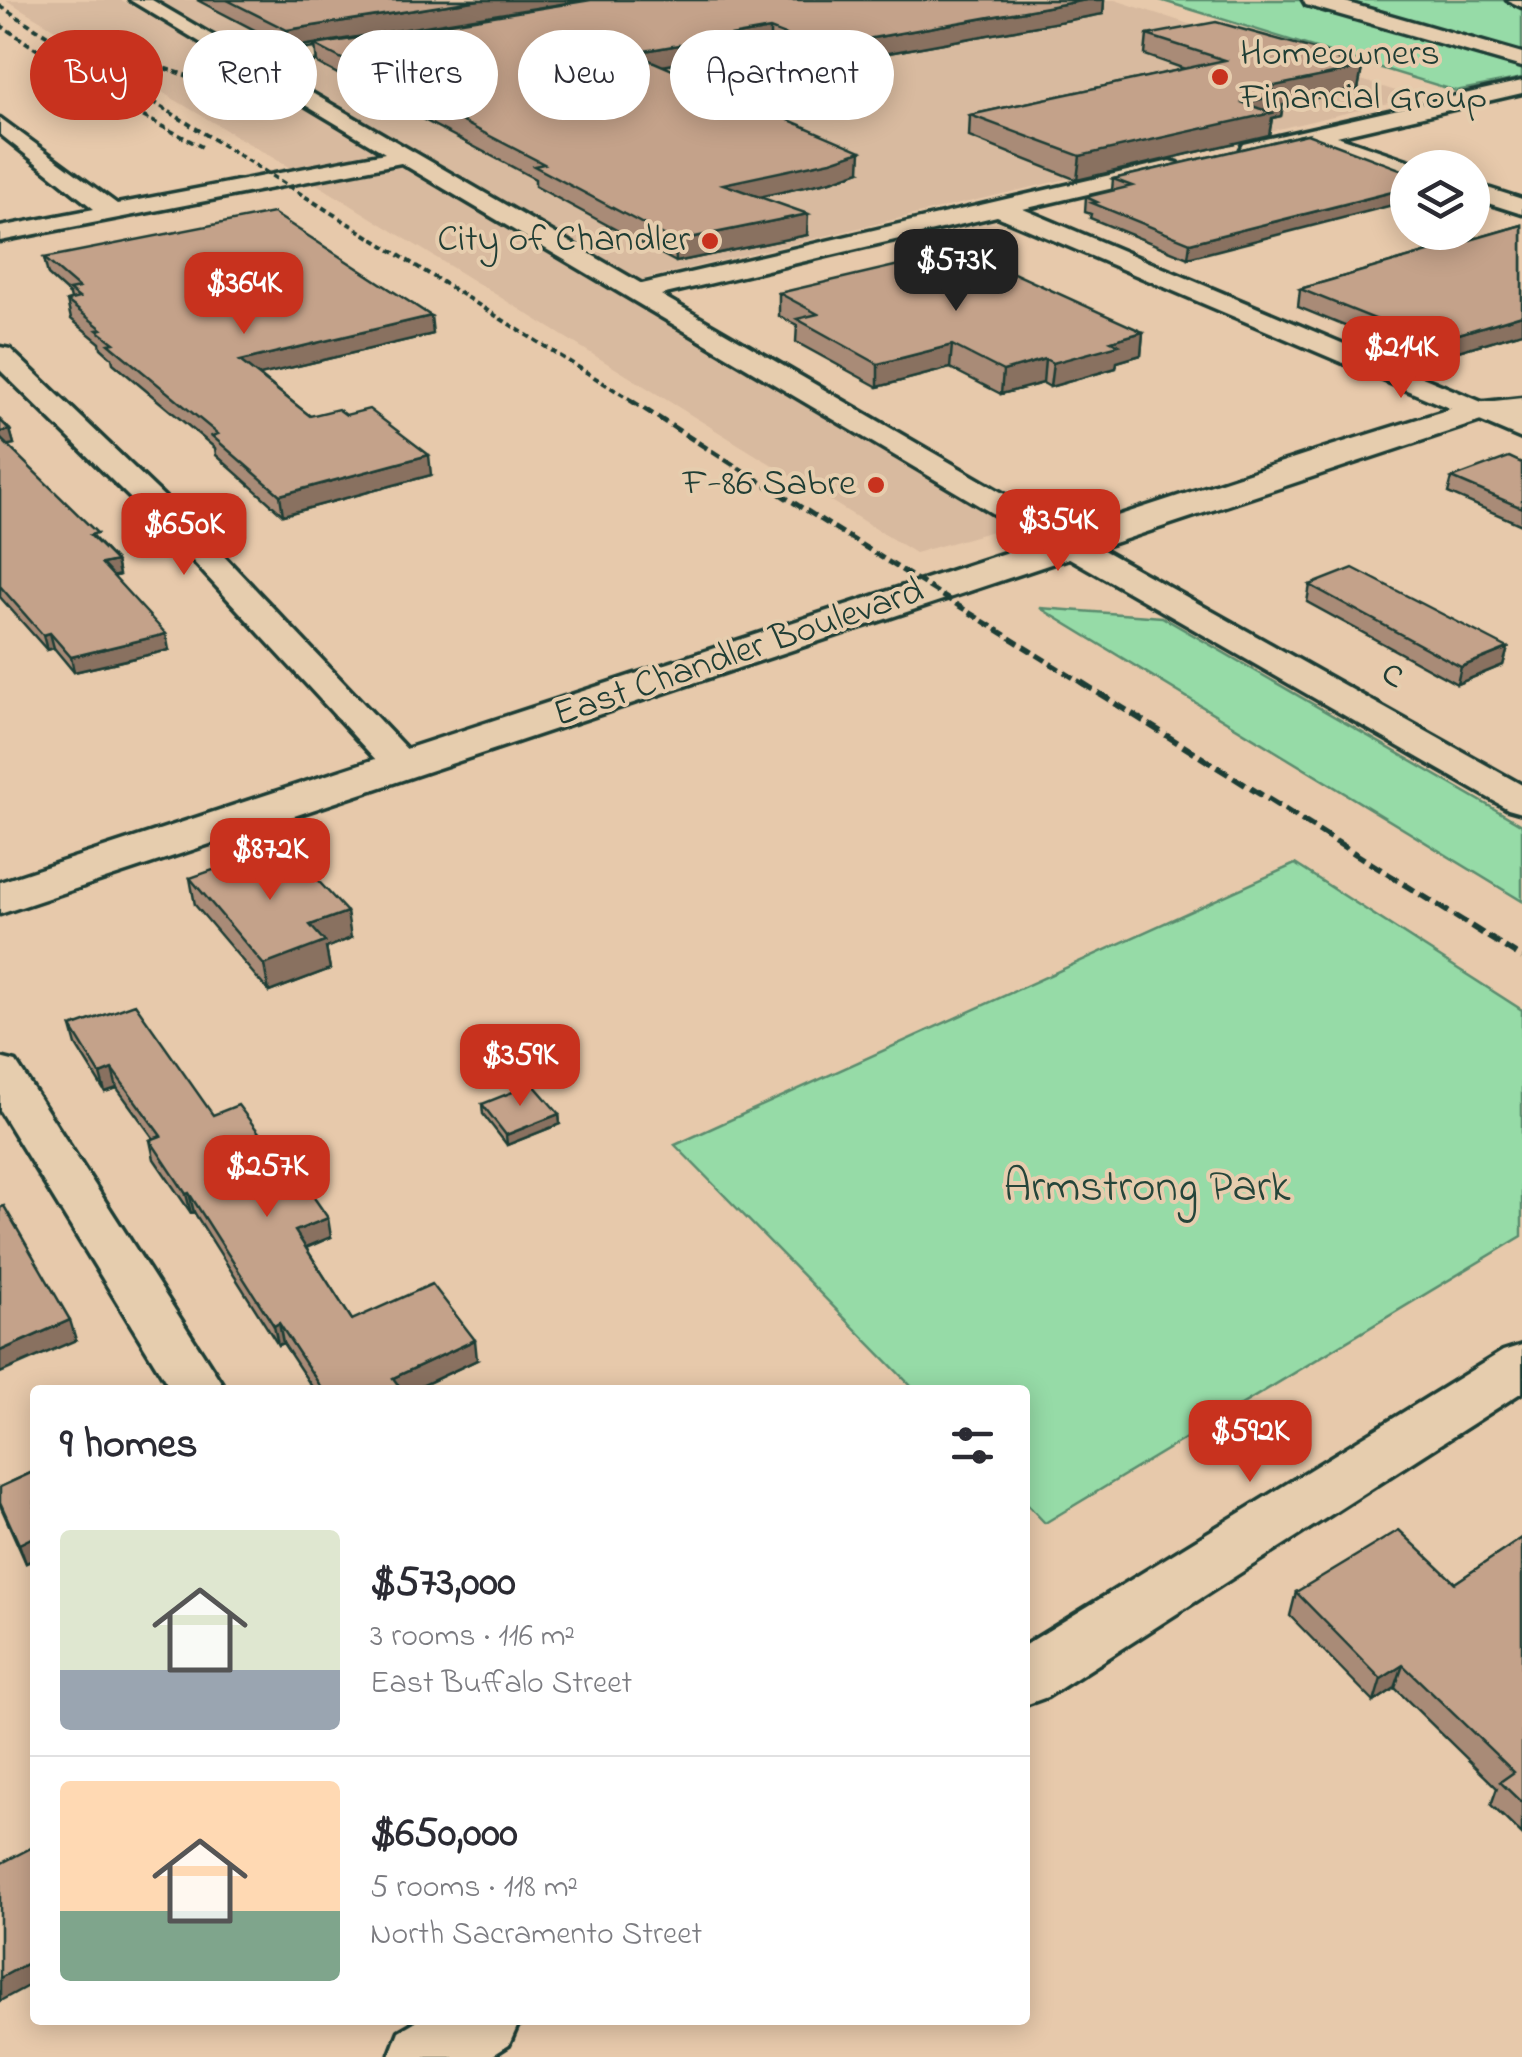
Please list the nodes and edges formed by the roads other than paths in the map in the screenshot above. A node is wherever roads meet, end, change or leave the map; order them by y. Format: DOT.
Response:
graph roads {
  1 [pos="139,0"];
  2 [pos="1314,0"];
  3 [pos="1351,0"];
  4 [pos="190,30"];
  5 [pos="1522,49"];
  6 [pos="1522,60"];
  7 [pos="1522,87"];
  8 [pos="317,105"];
  9 [pos="0,124"];
  10 [pos="1312,134"];
  11 [pos="1226,154"];
  12 [pos="404,156"];
  13 [pos="1390,162"];
  14 [pos="1188,164"];
  15 [pos="1490,196"];
  16 [pos="1522,207"];
  17 [pos="999,208"];
  18 [pos="112,212"];
  19 [pos="0,234"];
  20 [pos="636,293"];
  21 [pos="0,355"];
  22 [pos="1522,383"];
  23 [pos="1522,410"];
  24 [pos="1478,411"];
  25 [pos="1522,430"];
  26 [pos="1067,544"];
  27 [pos="402,766"];
  28 [pos="1522,800"];
  29 [pos="0,899"];
  30 [pos="0,1073"];
  31 [pos="1522,1365"];
  32 [pos="196,1385"];
  33 [pos="1030,1675"];
  34 [pos="476,2025"];
  35 [pos="425,2057"];
  1 -- 4 [label="street, c"];
  2 -- 6 [label="main road"];
  3 -- 5 [label="main road"];
  7 -- 10 [label="street"];
  8 -- 12 [label="street, c"];
  9 -- 18 [label="street"];
  10 -- 11 [label="street"];
  10 -- 13 [label="street"];
  12 -- 18 [label="street"];
  12 -- 20 [label="street, c"];
  14 -- 17 [label="street"];
  15 -- 16 [label="street"];
  17 -- 20 [label="street"];
  17 -- 24 [label="street"];
  18 -- 19 [label="street"];
  20 -- 26 [label="street, c"];
  21 -- 27 [label="street"];
  22 -- 24 [label="main road, East Chandler Boulevard"];
  23 -- 24 [label="main road, East Chandler Boulevard"];
  24 -- 25 [label="street"];
  24 -- 26 [label="main road, East Chandler Boulevard"];
  26 -- 27 [label="main road, East Chandler Boulevard"];
  26 -- 28 [label="street, c"];
  27 -- 29 [label="main road, East Chandler Boulevard"];
  30 -- 32 [label="street"];
  31 -- 33 [label="street"];
  34 -- 35 [label="street"];
}
